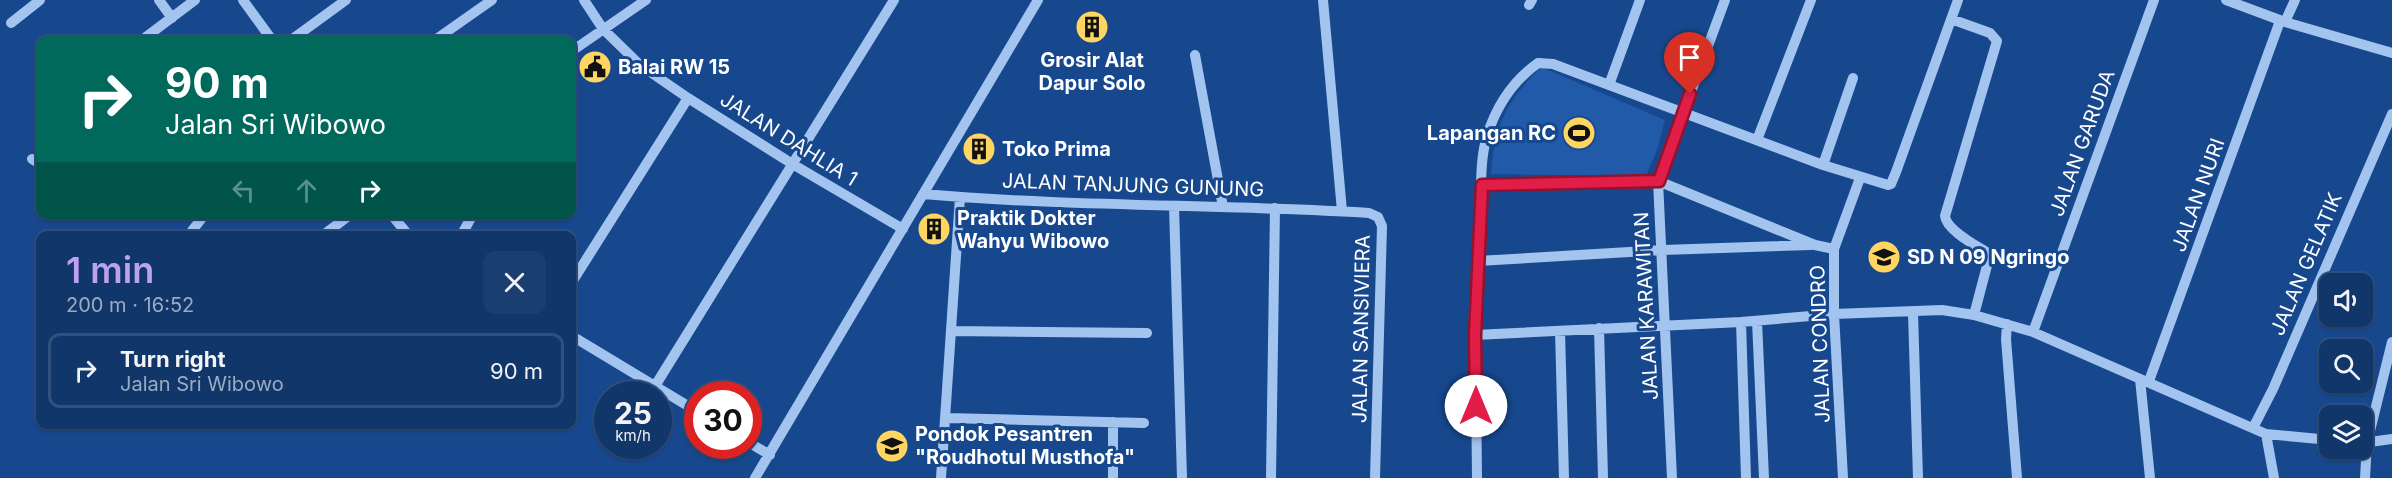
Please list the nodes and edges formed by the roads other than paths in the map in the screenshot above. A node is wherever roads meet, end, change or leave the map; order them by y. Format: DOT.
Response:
graph roads {
  1 [pos="40,0"];
  2 [pos="159,0"];
  3 [pos="195,0"];
  4 [pos="243,0"];
  5 [pos="346,0"];
  6 [pos="492,0"];
  7 [pos="584,0"];
  8 [pos="646,0"];
  9 [pos="894,0"];
  10 [pos="1038,0"];
  11 [pos="1323,0"];
  12 [pos="1640,0"];
  13 [pos="1725,0"];
  14 [pos="1810,0"];
  15 [pos="1958,0"];
  16 [pos="2154,0"];
  17 [pos="2226,0"];
  18 [pos="2295,0"];
  19 [pos="172,18"];
  20 [pos="1952,19"];
  21 [pos="2282,22"];
  22 [pos="10,23"];
  23 [pos="603,29"];
  24 [pos="147,36"];
  25 [pos="269,36"];
  26 [pos="296,36"];
  27 [pos="441,36"];
  28 [pos="576,48"];
  29 [pos="2392,53"];
  30 [pos="1195,55"];
  31 [pos="1853,78"];
  32 [pos="1609,85"];
  33 [pos="688,98"];
  34 [pos="1683,113"];
  35 [pos="2392,114"];
  36 [pos="1757,140"];
  37 [pos="794,165"];
  38 [pos="1823,165"];
  39 [pos="1860,178"];
  40 [pos="1659,181"];
  41 [pos="1482,185"];
  42 [pos="923,194"];
  43 [pos="960,197"];
  44 [pos="1174,206"];
  45 [pos="1223,207"];
  46 [pos="1275,208"];
  47 [pos="1342,211"];
  48 [pos="201,219"];
  49 [pos="344,219"];
  50 [pos="395,219"];
  51 [pos="903,229"];
  52 [pos="192,231"];
  53 [pos="329,231"];
  54 [pos="405,231"];
  55 [pos="1815,245"];
  56 [pos="1834,249"];
  57 [pos="1663,250"];
  58 [pos="1478,261"];
  59 [pos="576,276"];
  60 [pos="1913,313"];
  61 [pos="1834,314"];
  62 [pos="1974,315"];
  63 [pos="1757,321"];
  64 [pos="1741,322"];
  65 [pos="2007,324"];
  66 [pos="1666,326"];
  67 [pos="1599,328"];
  68 [pos="1560,331"];
  69 [pos="953,332"];
  70 [pos="2032,332"];
  71 [pos="1147,333"];
  72 [pos="1475,335"];
  73 [pos="576,338"];
  74 [pos="2392,342"];
  75 [pos="2145,380"];
  76 [pos="647,381"];
  77 [pos="658,381"];
  78 [pos="2373,413"];
  79 [pos="946,418"];
  80 [pos="1113,422"];
  81 [pos="1144,423"];
  82 [pos="2253,428"];
  83 [pos="2266,434"];
  84 [pos="2319,439"];
  85 [pos="2392,440"];
  86 [pos="2373,442"];
  87 [pos="762,450"];
  88 [pos="770,455"];
  89 [pos="2365,459"];
  90 [pos="755,478"];
  91 [pos="941,478"];
  92 [pos="1113,478"];
  93 [pos="1182,478"];
  94 [pos="1271,478"];
  95 [pos="1375,478"];
  96 [pos="1477,478"];
  97 [pos="1564,478"];
  98 [pos="1603,478"];
  99 [pos="1672,478"];
  100 [pos="1746,478"];
  101 [pos="1764,478"];
  102 [pos="1843,478"];
  103 [pos="1918,478"];
  104 [pos="2017,478"];
  105 [pos="2150,478"];
  106 [pos="2274,478"];
  107 [pos="2365,478"];
  1 -- 22 [label="street"];
  2 -- 19 [label="street"];
  3 -- 19 [label="street"];
  4 -- 25 [label="street"];
  5 -- 26 [label="street"];
  6 -- 27 [label="street"];
  7 -- 23 [label="street, JALAN DAHLIA 1"];
  8 -- 23 [label="street"];
  9 -- 37 [label="street"];
  10 -- 42 [label="street"];
  11 -- 47 [label="street"];
  12 -- 32 [label="street"];
  13 -- 34 [label="street, JALAN KARAWITAN"];
  14 -- 36 [label="street"];
  15 -- 20 [label="street"];
  16 -- 70 [label="street, JALAN GARUDA"];
  17 -- 21 [label="street"];
  18 -- 21 [label="street, JALAN NURI"];
  19 -- 24 [label="street"];
  20 -- 39 [label="street"];
  20 -- 62 [label="street"];
  21 -- 29 [label="street"];
  21 -- 75 [label="street, JALAN NURI"];
  23 -- 28 [label="street"];
  23 -- 33 [label="street, JALAN DAHLIA 1"];
  30 -- 45 [label="street"];
  31 -- 38 [label="street"];
  32 -- 34 [label="street"];
  32 -- 41 [label="street"];
  33 -- 37 [label="street, JALAN DAHLIA 1"];
  33 -- 59 [label="street"];
  34 -- 36 [label="street"];
  34 -- 40 [label="street, JALAN KARAWITAN"];
  35 -- 82 [label="street, JALAN GELATIK"];
  36 -- 38 [label="street"];
  37 -- 51 [label="street, JALAN DAHLIA 1"];
  37 -- 77 [label="street"];
  38 -- 39 [label="street"];
  39 -- 56 [label="street, JALAN CONDRO"];
  40 -- 41 [label="street"];
  40 -- 55 [label="street"];
  40 -- 57 [label="street, JALAN KARAWITAN"];
  41 -- 58 [label="street"];
  42 -- 43 [label="street, JALAN TANJUNG GUNUNG"];
  42 -- 51 [label="street"];
  43 -- 44 [label="street, JALAN TANJUNG GUNUNG"];
  43 -- 69 [label="street"];
  44 -- 45 [label="street, JALAN TANJUNG GUNUNG"];
  44 -- 93 [label="street"];
  45 -- 46 [label="street, JALAN TANJUNG GUNUNG"];
  46 -- 47 [label="street, JALAN TANJUNG GUNUNG"];
  46 -- 94 [label="street"];
  47 -- 95 [label="street, JALAN SANSIVIERA"];
  48 -- 52 [label="street"];
  49 -- 53 [label="street"];
  50 -- 54 [label="street"];
  51 -- 88 [label="street"];
  55 -- 56 [label="street"];
  55 -- 57 [label="street"];
  56 -- 61 [label="street, JALAN CONDRO"];
  57 -- 58 [label="street"];
  57 -- 66 [label="street, JALAN KARAWITAN"];
  58 -- 72 [label="street"];
  60 -- 61 [label="street"];
  60 -- 62 [label="street"];
  60 -- 103 [label="street"];
  61 -- 63 [label="street"];
  61 -- 102 [label="street, JALAN CONDRO"];
  62 -- 65 [label="street"];
  63 -- 64 [label="street"];
  63 -- 101 [label="street"];
  64 -- 66 [label="street"];
  64 -- 100 [label="street"];
  65 -- 70 [label="street"];
  65 -- 104 [label="street"];
  66 -- 67 [label="street"];
  66 -- 99 [label="street, JALAN KARAWITAN"];
  67 -- 68 [label="street"];
  67 -- 98 [label="street"];
  68 -- 72 [label="street"];
  68 -- 97 [label="street"];
  69 -- 71 [label="street"];
  69 -- 79 [label="street"];
  70 -- 75 [label="street"];
  72 -- 96 [label="street"];
  73 -- 76 [label="street"];
  74 -- 78 [label="street"];
  75 -- 82 [label="street"];
  75 -- 105 [label="street"];
  79 -- 80 [label="street"];
  79 -- 91 [label="street"];
  80 -- 81 [label="street"];
  80 -- 92 [label="street"];
  82 -- 83 [label="street"];
  83 -- 84 [label="street"];
  83 -- 106 [label="street"];
  85 -- 86 [label="street"];
  87 -- 88 [label="street"];
  88 -- 90 [label="street"];
  89 -- 107 [label="street"];
}
